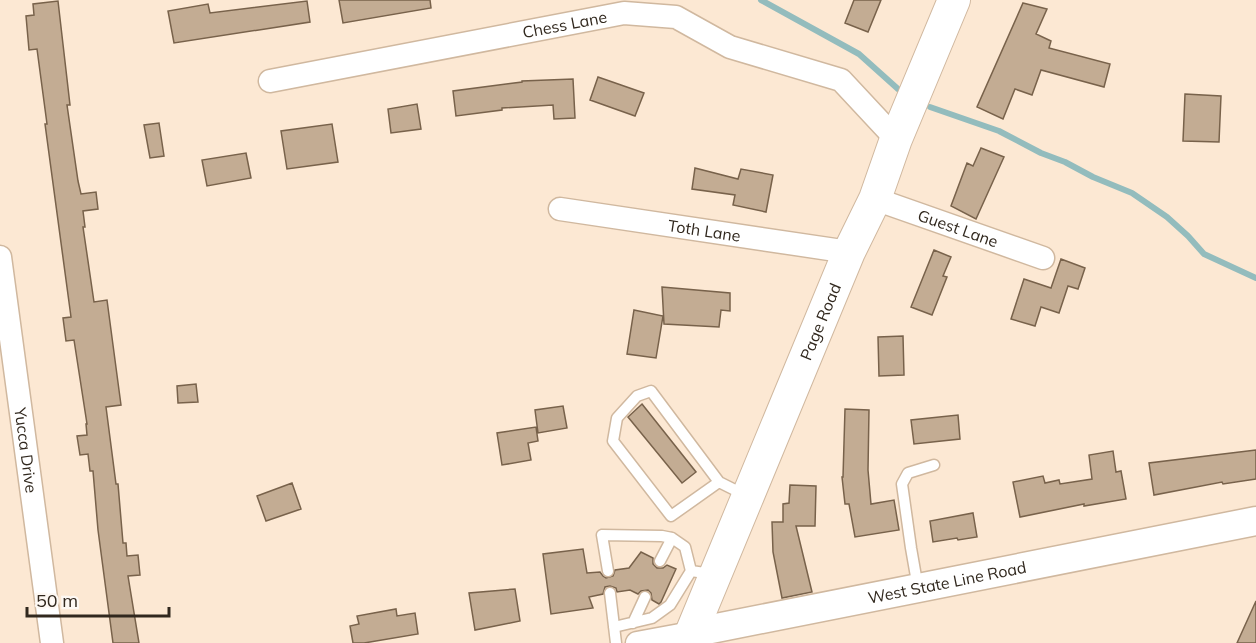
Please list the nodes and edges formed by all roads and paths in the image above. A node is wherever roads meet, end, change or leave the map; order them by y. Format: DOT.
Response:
graph roads {
  1 [pos="954,0"];
  2 [pos="270,81"];
  3 [pos="896,139"];
  4 [pos="875,199"];
  5 [pos="560,209"];
  6 [pos="849,252"];
  7 [pos="0,257"];
  8 [pos="1043,258"];
  9 [pos="934,465"];
  10 [pos="719,482"];
  11 [pos="748,496"];
  12 [pos="671,516"];
  13 [pos="1256,521"];
  14 [pos="667,537"];
  15 [pos="660,561"];
  16 [pos="608,571"];
  17 [pos="703,573"];
  18 [pos="918,588"];
  19 [pos="610,593"];
  20 [pos="645,597"];
  21 [pos="614,627"];
  22 [pos="635,633"];
  23 [pos="689,638"];
  24 [pos="52,643"];
  25 [pos="616,643"];
  1 -- 3 [label="main road, Page Road"];
  2 -- 3 [label="street, Chess Lane"];
  3 -- 4 [label="main road, Page Road"];
  4 -- 6 [label="main road, Page Road"];
  4 -- 8 [label="street, Guest Lane"];
  5 -- 6 [label="street, Toth Lane"];
  6 -- 11 [label="main road, Page Road"];
  7 -- 24 [label="street, Yucca Drive"];
  9 -- 18 [label="lane"];
  10 -- 11 [label="lane"];
  10 -- 12 [label="lane"];
  10 -- 12 [label="lane"];
  11 -- 17 [label="main road, Page Road"];
  12 -- 14 [label="lane"];
  13 -- 18 [label="street, West State Line Road"];
  14 -- 15 [label="lane"];
  14 -- 16 [label="lane"];
  14 -- 17 [label="lane"];
  17 -- 22 [label="lane"];
  17 -- 23 [label="main road, Page Road"];
  18 -- 23 [label="street, West State Line Road"];
  19 -- 21 [label="lane"];
  20 -- 22 [label="lane"];
  21 -- 22 [label="lane"];
  21 -- 25 [label="lane"];
  22 -- 23 [label="street, West State Line Road"];
}
